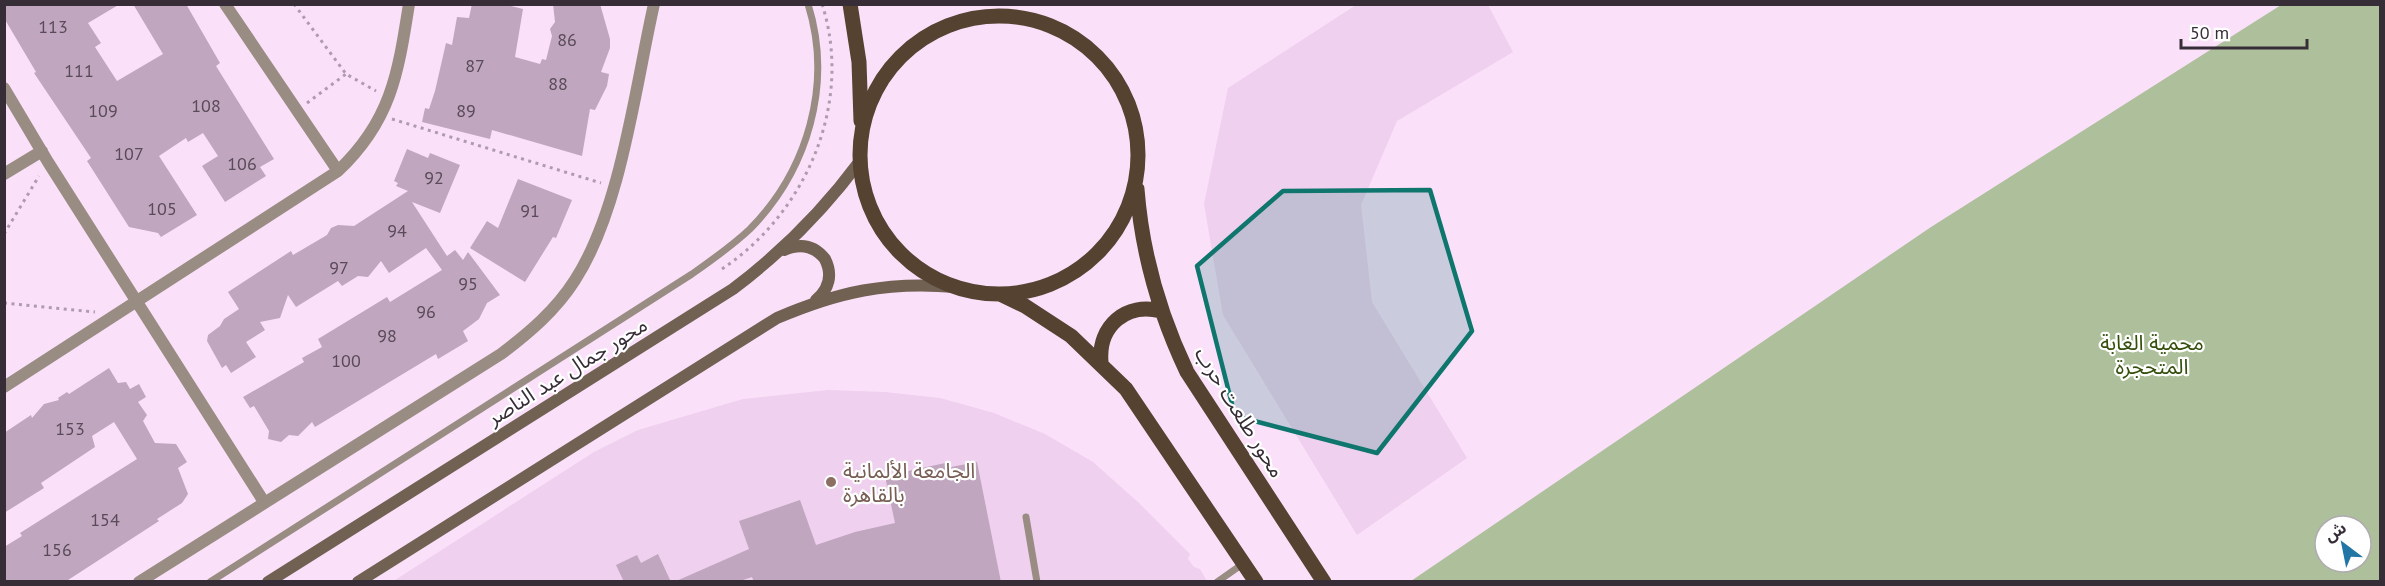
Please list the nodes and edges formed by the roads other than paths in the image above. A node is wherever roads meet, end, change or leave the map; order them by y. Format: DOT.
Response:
graph roads {
  1 [pos="225,4"];
  2 [pos="408,4"];
  3 [pos="654,4"];
  4 [pos="808,4"];
  5 [pos="850,4"];
  6 [pos="991,4"];
  7 [pos="1014,17"];
  8 [pos="4,88"];
  9 [pos="861,136"];
  10 [pos="45,156"];
  11 [pos="860,161"];
  12 [pos="338,171"];
  13 [pos="4,174"];
  14 [pos="1136,182"];
  15 [pos="779,252"];
  16 [pos="955,287"];
  17 [pos="1000,294"];
  18 [pos="137,302"];
  19 [pos="810,304"];
  20 [pos="1161,311"];
  21 [pos="1101,362"];
  22 [pos="4,387"];
  23 [pos="264,502"];
  24 [pos="1026,517"];
  25 [pos="1244,563"];
  26 [pos="139,582"];
  27 [pos="210,582"];
  28 [pos="268,582"];
  29 [pos="358,582"];
  30 [pos="1037,582"];
  31 [pos="1217,582"];
  32 [pos="1256,582"];
  33 [pos="1324,582"];
  1 -- 12 [label="street"];
  2 -- 12 [label="street"];
  3 -- 23 [label="street"];
  4 -- 27 [label="lane"];
  5 -- 9 [label="main road"];
  6 -- 7 [label="main road"];
  7 -- 9 [label="main road"];
  7 -- 14 [label="main road"];
  8 -- 10 [label="street"];
  9 -- 11 [label="main road"];
  10 -- 13 [label="street"];
  10 -- 18 [label="street"];
  11 -- 15 [label="main road, محور جمال عبد الناصر"];
  11 -- 16 [label="main road"];
  12 -- 18 [label="street"];
  14 -- 17 [label="main road"];
  14 -- 20 [label="main road, محور طلعت حرب"];
  15 -- 19 [label="main road"];
  15 -- 28 [label="main road, محور جمال عبد الناصر"];
  16 -- 17 [label="main road"];
  16 -- 19 [label="main road"];
  17 -- 21 [label="main road"];
  18 -- 22 [label="street"];
  18 -- 23 [label="street"];
  19 -- 29 [label="main road"];
  20 -- 21 [label="main road"];
  20 -- 33 [label="main road, محور طلعت حرب"];
  21 -- 25 [label="main road"];
  23 -- 26 [label="street"];
  24 -- 30 [label="lane"];
  25 -- 31 [label="lane"];
  25 -- 32 [label="main road"];
}
